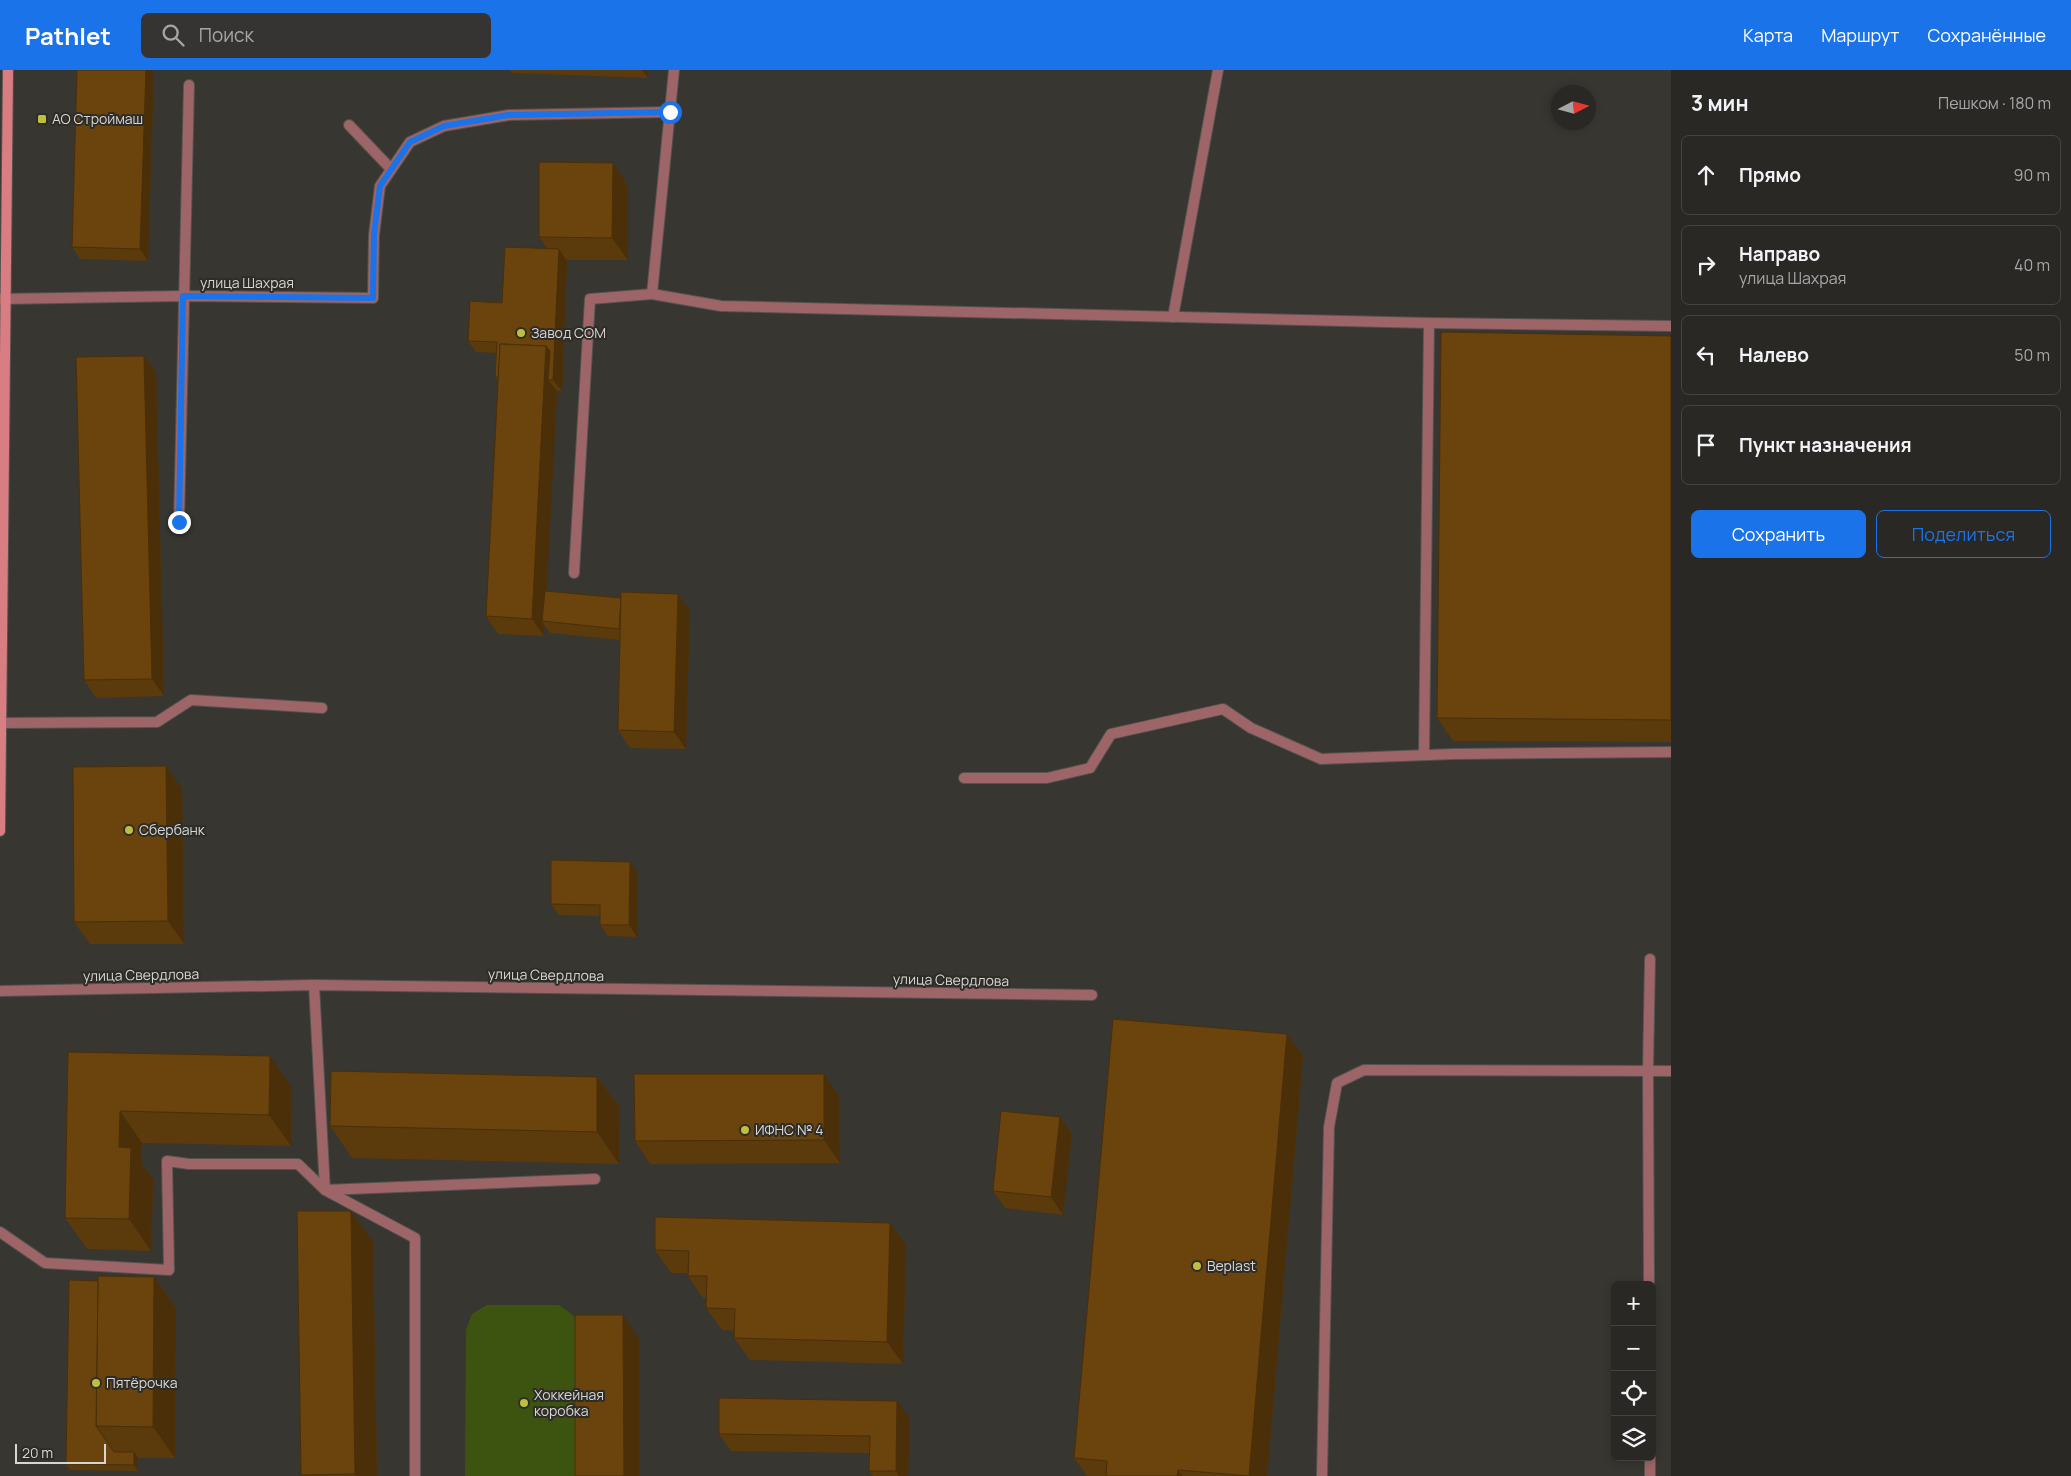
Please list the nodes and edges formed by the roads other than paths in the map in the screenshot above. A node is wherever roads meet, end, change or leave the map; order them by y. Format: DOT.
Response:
graph roads {
  1 [pos="8,70"];
  2 [pos="674,70"];
  3 [pos="1218,70"];
  4 [pos="189,85"];
  5 [pos="670,112"];
  6 [pos="349,125"];
  7 [pos="391,169"];
  8 [pos="652,294"];
  9 [pos="183,296"];
  10 [pos="3,299"];
  11 [pos="1173,317"];
  12 [pos="1429,323"];
  13 [pos="1671,326"];
  14 [pos="179,522"];
  15 [pos="574,573"];
  16 [pos="322,708"];
  17 [pos="1,727"];
  18 [pos="1671,752"];
  19 [pos="1424,755"];
  20 [pos="964,778"];
  21 [pos="0,831"];
  22 [pos="1650,959"];
  23 [pos="314,985"];
  24 [pos="0,991"];
  25 [pos="1092,995"];
  26 [pos="1648,1071"];
  27 [pos="1671,1071"];
  28 [pos="595,1179"];
  29 [pos="325,1190"];
  30 [pos="0,1232"];
  31 [pos="1649,1281"];
  32 [pos="1650,1461"];
  33 [pos="415,1476"];
  34 [pos="1322,1476"];
  35 [pos="1650,1476"];
  1 -- 10 [label="street"];
  2 -- 5 [label="street"];
  3 -- 11 [label="street"];
  4 -- 9 [label="street"];
  5 -- 7 [label="street"];
  5 -- 8 [label="street"];
  6 -- 7 [label="street"];
  7 -- 9 [label="street, улица Шахрая"];
  8 -- 11 [label="street"];
  8 -- 15 [label="street"];
  9 -- 10 [label="street, улица Шахрая"];
  9 -- 14 [label="street"];
  10 -- 17 [label="street"];
  11 -- 12 [label="street"];
  12 -- 13 [label="street"];
  12 -- 19 [label="street"];
  16 -- 17 [label="street"];
  17 -- 21 [label="street"];
  18 -- 19 [label="street"];
  19 -- 20 [label="street"];
  22 -- 26 [label="street"];
  23 -- 24 [label="street, улица Свердлова"];
  23 -- 25 [label="street, улица Свердлова"];
  23 -- 29 [label="street"];
  26 -- 27 [label="street"];
  26 -- 31 [label="street"];
  26 -- 34 [label="street"];
  28 -- 29 [label="street"];
  29 -- 30 [label="street"];
  29 -- 33 [label="street"];
  32 -- 35 [label="street"];
}
